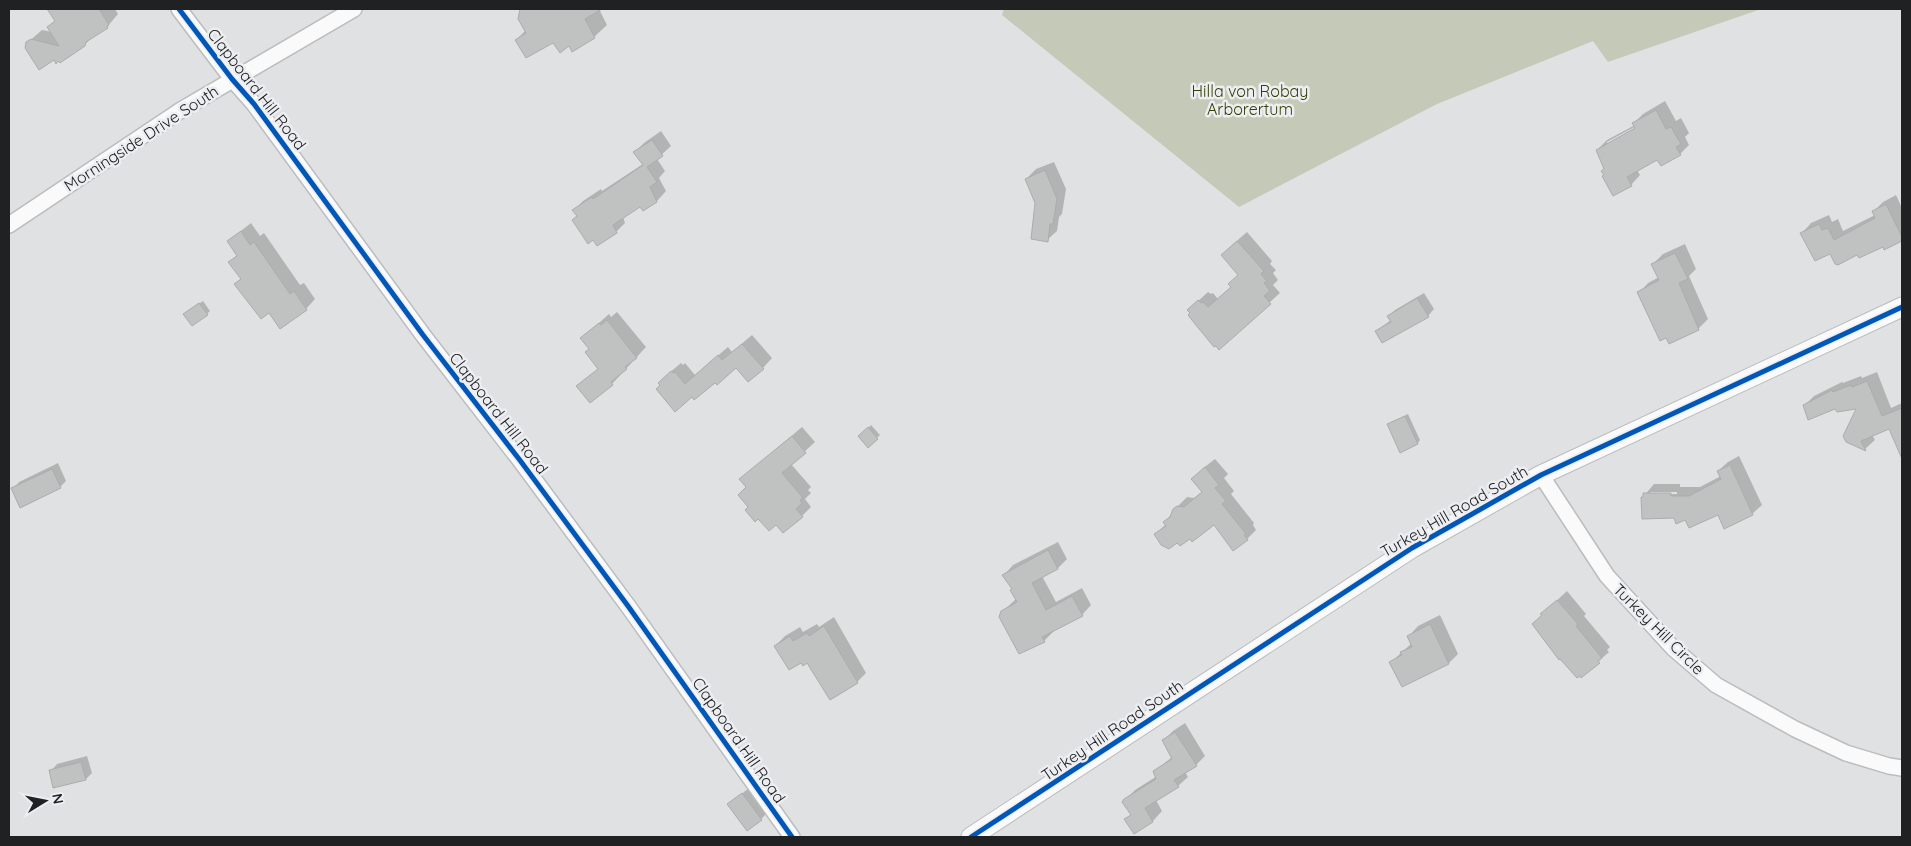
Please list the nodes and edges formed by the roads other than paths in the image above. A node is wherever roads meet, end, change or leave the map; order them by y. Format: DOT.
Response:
graph roads {
  1 [pos="180,9"];
  2 [pos="354,9"];
  3 [pos="232,79"];
  4 [pos="9,225"];
  5 [pos="1902,307"];
  6 [pos="1541,475"];
  7 [pos="1902,768"];
  8 [pos="792,837"];
  9 [pos="971,837"];
  1 -- 3 [label="street, Clapboard Hill Road"];
  2 -- 3 [label="street, Morningside Drive South"];
  3 -- 4 [label="street, Morningside Drive South"];
  3 -- 8 [label="street, Clapboard Hill Road"];
  5 -- 6 [label="street, Turkey Hill Road South"];
  6 -- 7 [label="street, Turkey Hill Circle"];
  6 -- 9 [label="street, Turkey Hill Road South"];
}
